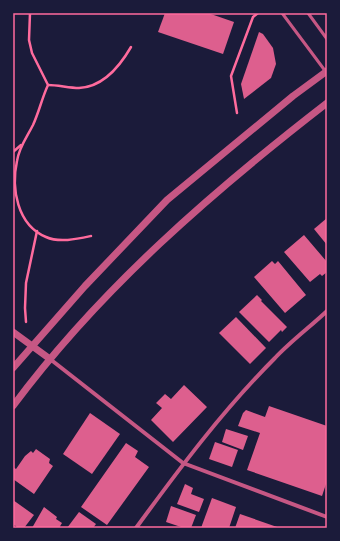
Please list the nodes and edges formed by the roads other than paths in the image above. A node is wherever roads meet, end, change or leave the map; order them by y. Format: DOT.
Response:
graph roads {
  1 [pos="282,13"];
  2 [pos="308,13"];
  3 [pos="327,39"];
  4 [pos="327,72"];
  5 [pos="327,103"];
  6 [pos="327,311"];
  7 [pos="13,332"];
  8 [pos="31,346"];
  9 [pos="50,359"];
  10 [pos="13,368"];
  11 [pos="13,406"];
  12 [pos="183,462"];
  13 [pos="327,517"];
  14 [pos="136,528"];
  1 -- 4 [label="lane"];
  2 -- 3 [label="lane"];
  4 -- 8 [label="street"];
  5 -- 9 [label="street"];
  6 -- 12 [label="street"];
  7 -- 8 [label="street"];
  8 -- 9 [label="street"];
  8 -- 10 [label="street"];
  9 -- 11 [label="street"];
  9 -- 12 [label="street"];
  12 -- 13 [label="street"];
  12 -- 14 [label="street"];
}
